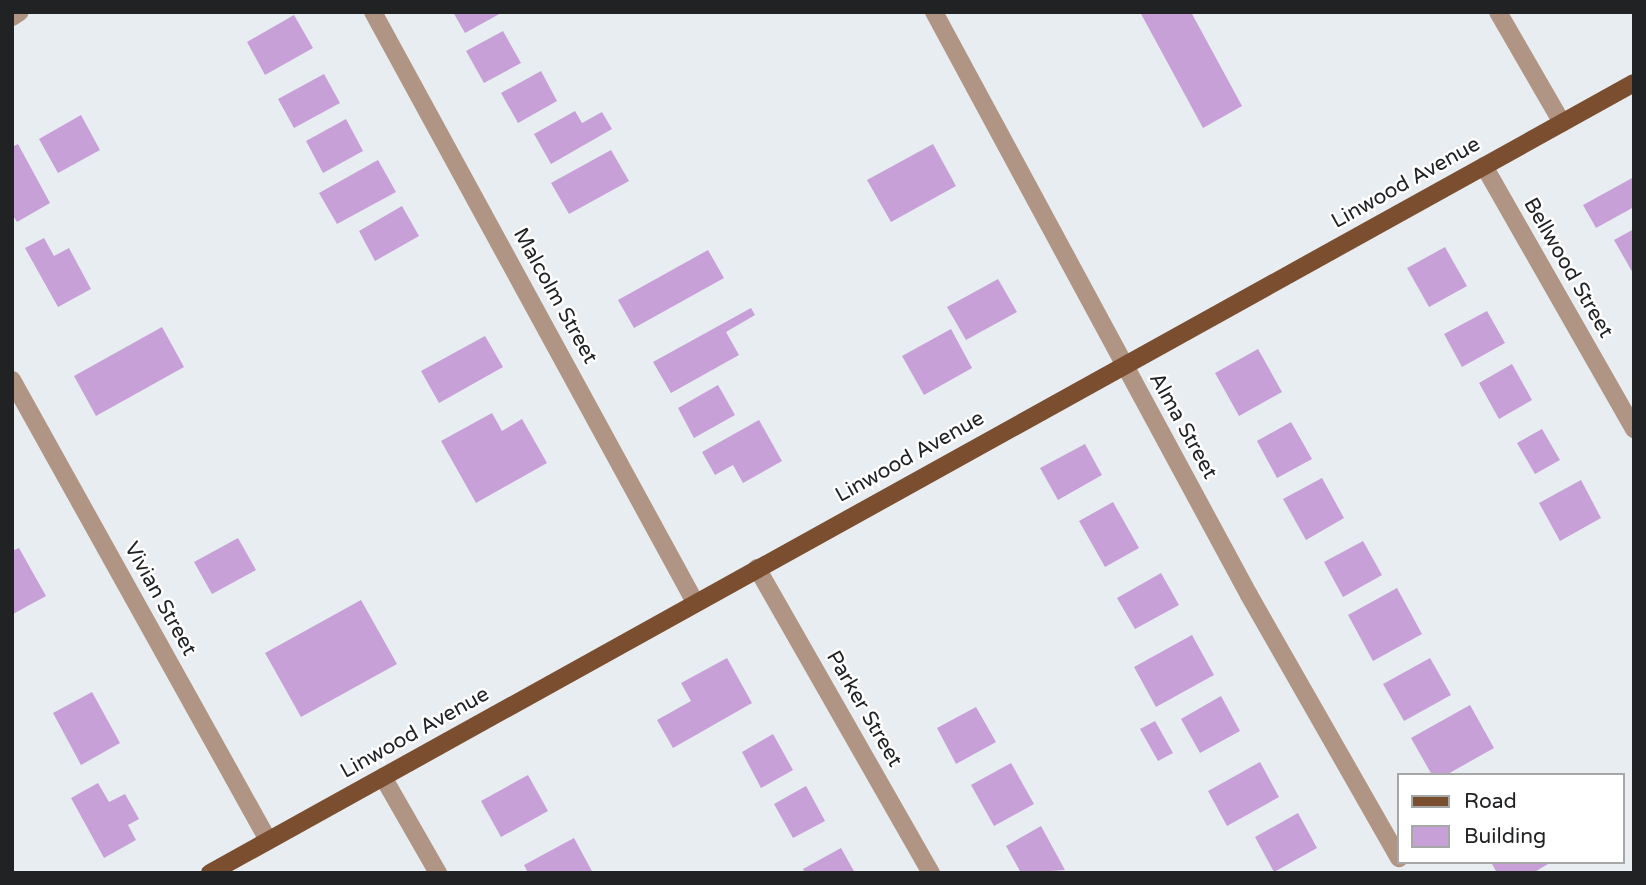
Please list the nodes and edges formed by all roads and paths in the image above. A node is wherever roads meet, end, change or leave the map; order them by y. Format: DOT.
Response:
graph roads {
  1 [pos="20,12"];
  2 [pos="373,12"];
  3 [pos="934,12"];
  4 [pos="1499,12"];
  5 [pos="12,16"];
  6 [pos="1634,83"];
  7 [pos="1562,123"];
  8 [pos="1484,166"];
  9 [pos="1124,365"];
  10 [pos="12,380"];
  11 [pos="1634,429"];
  12 [pos="757,568"];
  13 [pos="695,602"];
  14 [pos="383,777"];
  15 [pos="268,840"];
  16 [pos="1398,855"];
  17 [pos="210,873"];
  18 [pos="438,873"];
  19 [pos="931,873"];
  1 -- 5 [label="street"];
  2 -- 13 [label="street, Malcolm Street"];
  3 -- 9 [label="street, Alma Street"];
  4 -- 7 [label="street"];
  6 -- 7 [label="main road, Linwood Avenue"];
  7 -- 8 [label="main road, Linwood Avenue"];
  8 -- 9 [label="main road, Linwood Avenue"];
  8 -- 11 [label="street, Bellwood Street"];
  9 -- 12 [label="main road, Linwood Avenue"];
  9 -- 16 [label="street, Alma Street"];
  10 -- 15 [label="street, Vivian Street"];
  12 -- 13 [label="main road, Linwood Avenue"];
  12 -- 19 [label="street, Parker Street"];
  13 -- 14 [label="main road, Linwood Avenue"];
  14 -- 15 [label="main road, Linwood Avenue"];
  14 -- 18 [label="street"];
  15 -- 17 [label="main road, Linwood Avenue"];
}
